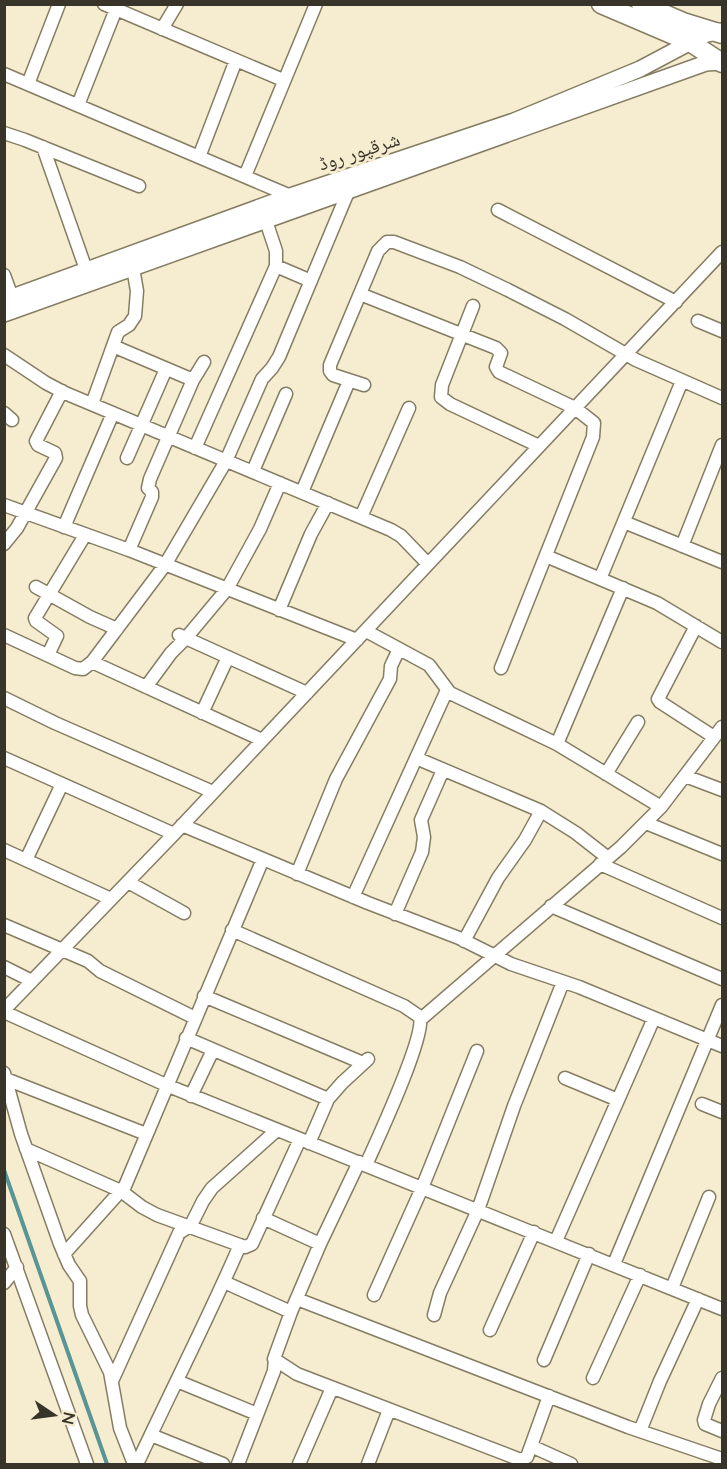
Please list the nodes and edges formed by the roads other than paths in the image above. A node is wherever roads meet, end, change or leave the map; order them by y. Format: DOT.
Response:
graph roads {
  1 [pos="59,4"];
  2 [pos="177,4"];
  3 [pos="316,4"];
  4 [pos="601,4"];
  5 [pos="641,4"];
  6 [pos="113,6"];
  7 [pos="162,29"];
  8 [pos="720,32"];
  9 [pos="690,42"];
  10 [pos="236,60"];
  11 [pos="722,63"];
  12 [pos="4,74"];
  13 [pos="283,80"];
  14 [pos="28,84"];
  15 [pos="78,105"];
  16 [pos="4,134"];
  17 [pos="42,147"];
  18 [pos="199,157"];
  19 [pos="245,176"];
  20 [pos="139,186"];
  21 [pos="348,192"];
  22 [pos="290,196"];
  23 [pos="312,205"];
  24 [pos="498,210"];
  25 [pos="266,221"];
  26 [pos="723,252"];
  27 [pos="276,266"];
  28 [pos="133,268"];
  29 [pos="4,275"];
  30 [pos="89,277"];
  31 [pos="311,281"];
  32 [pos="360,294"];
  33 [pos="676,302"];
  34 [pos="9,305"];
  35 [pos="473,306"];
  36 [pos="698,321"];
  37 [pos="723,331"];
  38 [pos="462,334"];
  39 [pos="112,346"];
  40 [pos="627,354"];
  41 [pos="4,355"];
  42 [pos="204,362"];
  43 [pos="166,369"];
  44 [pos="193,380"];
  45 [pos="350,381"];
  46 [pos="682,381"];
  47 [pos="364,385"];
  48 [pos="62,391"];
  49 [pos="286,394"];
  50 [pos="723,398"];
  51 [pos="92,404"];
  52 [pos="409,408"];
  53 [pos="575,408"];
  54 [pos="113,412"];
  55 [pos="142,425"];
  56 [pos="168,436"];
  57 [pos="723,445"];
  58 [pos="539,446"];
  59 [pos="195,448"];
  60 [pos="128,458"];
  61 [pos="226,461"];
  62 [pos="253,471"];
  63 [pos="280,483"];
  64 [pos="302,492"];
  65 [pos="328,503"];
  66 [pos="4,505"];
  67 [pos="26,512"];
  68 [pos="361,517"];
  69 [pos="624,522"];
  70 [pos="64,527"];
  71 [pos="86,535"];
  72 [pos="4,544"];
  73 [pos="682,546"];
  74 [pos="129,550"];
  75 [pos="546,556"];
  76 [pos="723,562"];
  77 [pos="428,564"];
  78 [pos="165,565"];
  79 [pos="600,579"];
  80 [pos="36,588"];
  81 [pos="623,588"];
  82 [pos="227,589"];
  83 [pos="48,595"];
  84 [pos="279,610"];
  85 [pos="696,626"];
  86 [pos="117,629"];
  87 [pos="4,635"];
  88 [pos="361,635"];
  89 [pos="183,637"];
  90 [pos="723,642"];
  91 [pos="399,649"];
  92 [pos="48,655"];
  93 [pos="228,657"];
  94 [pos="92,662"];
  95 [pos="501,668"];
  96 [pos="146,687"];
  97 [pos="447,690"];
  98 [pos="307,693"];
  99 [pos="4,698"];
  100 [pos="202,713"];
  101 [pos="638,722"];
  102 [pos="723,727"];
  103 [pos="714,737"];
  104 [pos="262,740"];
  105 [pos="557,744"];
  106 [pos="4,758"];
  107 [pos="416,758"];
  108 [pos="443,770"];
  109 [pos="606,774"];
  110 [pos="685,776"];
  111 [pos="62,784"];
  112 [pos="723,790"];
  113 [pos="213,792"];
  114 [pos="661,807"];
  115 [pos="541,811"];
  116 [pos="646,823"];
  117 [pos="178,830"];
  118 [pos="4,850"];
  119 [pos="723,854"];
  120 [pos="262,859"];
  121 [pos="26,860"];
  122 [pos="604,861"];
  123 [pos="297,873"];
  124 [pos="128,882"];
  125 [pos="353,897"];
  126 [pos="111,899"];
  127 [pos="551,906"];
  128 [pos="184,913"];
  129 [pos="395,914"];
  130 [pos="723,918"];
  131 [pos="4,926"];
  132 [pos="232,930"];
  133 [pos="464,941"];
  134 [pos="61,951"];
  135 [pos="494,956"];
  136 [pos="4,967"];
  137 [pos="723,979"];
  138 [pos="32,981"];
  139 [pos="563,982"];
  140 [pos="204,996"];
  141 [pos="723,1005"];
  142 [pos="4,1011"];
  143 [pos="195,1018"];
  144 [pos="654,1018"];
  145 [pos="421,1019"];
  146 [pos="186,1038"];
  147 [pos="708,1040"];
  148 [pos="723,1046"];
  149 [pos="213,1050"];
  150 [pos="477,1051"];
  151 [pos="5,1076"];
  152 [pos="565,1078"];
  153 [pos="166,1085"];
  154 [pos="191,1096"];
  155 [pos="328,1099"];
  156 [pos="618,1100"];
  157 [pos="702,1104"];
  158 [pos="723,1112"];
  159 [pos="277,1130"];
  160 [pos="146,1134"];
  161 [pos="304,1141"];
  162 [pos="26,1149"];
  163 [pos="362,1164"];
  164 [pos="422,1188"];
  165 [pos="121,1191"];
  166 [pos="710,1197"];
  167 [pos="478,1210"];
  168 [pos="263,1218"];
  169 [pos="189,1227"];
  170 [pos="534,1232"];
  171 [pos="4,1234"];
  172 [pos="556,1241"];
  173 [pos="320,1244"];
  174 [pos="240,1245"];
  175 [pos="64,1254"];
  176 [pos="589,1254"];
  177 [pos="614,1264"];
  178 [pos="17,1267"];
  179 [pos="640,1275"];
  180 [pos="224,1282"];
  181 [pos="4,1283"];
  182 [pos="672,1288"];
  183 [pos="374,1295"];
  184 [pos="297,1299"];
  185 [pos="698,1299"];
  186 [pos="723,1309"];
  187 [pos="291,1312"];
  188 [pos="434,1315"];
  189 [pos="490,1330"];
  190 [pos="274,1359"];
  191 [pos="544,1360"];
  192 [pos="593,1378"];
  193 [pos="723,1378"];
  194 [pos="112,1381"];
  195 [pos="177,1381"];
  196 [pos="332,1388"];
  197 [pos="549,1396"];
  198 [pos="389,1410"];
  199 [pos="257,1414"];
  200 [pos="640,1431"];
  201 [pos="723,1431"];
  202 [pos="151,1435"];
  203 [pos="531,1446"];
  204 [pos="706,1459"];
  205 [pos="723,1459"];
  206 [pos="87,1464"];
  207 [pos="136,1464"];
  208 [pos="223,1464"];
  209 [pos="238,1464"];
  210 [pos="299,1464"];
  211 [pos="368,1464"];
  212 [pos="571,1464"];
  1 -- 14 [label="street"];
  2 -- 7 [label="street"];
  3 -- 13 [label="street"];
  4 -- 9 [label="highway"];
  5 -- 8 [label="highway"];
  6 -- 7 [label="street"];
  6 -- 15 [label="street"];
  7 -- 10 [label="street"];
  8 -- 9 [label="main road, شرقپور روڈ"];
  9 -- 11 [label="highway"];
  9 -- 22 [label="main road, شرقپور روڈ"];
  10 -- 13 [label="street"];
  10 -- 18 [label="street"];
  11 -- 21 [label="main road, شرقپور روڈ"];
  12 -- 14 [label="street"];
  13 -- 19 [label="street"];
  14 -- 15 [label="street"];
  15 -- 18 [label="street"];
  16 -- 17 [label="street"];
  17 -- 20 [label="street"];
  17 -- 30 [label="street"];
  18 -- 19 [label="street"];
  19 -- 22 [label="street"];
  21 -- 23 [label="main road, شرقپور روڈ"];
  21 -- 31 [label="street"];
  22 -- 23 [label="street"];
  22 -- 30 [label="main road, شرقپور روڈ"];
  23 -- 25 [label="main road, شرقپور روڈ"];
  24 -- 33 [label="street"];
  25 -- 27 [label="street"];
  25 -- 28 [label="main road, شرقپور روڈ"];
  26 -- 33 [label="street"];
  27 -- 31 [label="street"];
  27 -- 59 [label="street"];
  28 -- 30 [label="main road, شرقپور روڈ"];
  28 -- 39 [label="street"];
  29 -- 34 [label="street"];
  30 -- 34 [label="main road, شرقپور روڈ"];
  31 -- 61 [label="street"];
  32 -- 38 [label="street"];
  32 -- 40 [label="street"];
  32 -- 45 [label="street"];
  33 -- 40 [label="street"];
  35 -- 38 [label="street"];
  36 -- 37 [label="street"];
  38 -- 53 [label="street"];
  38 -- 58 [label="street"];
  39 -- 43 [label="street"];
  39 -- 51 [label="street"];
  40 -- 46 [label="street"];
  40 -- 53 [label="street"];
  41 -- 48 [label="street"];
  42 -- 44 [label="street"];
  43 -- 44 [label="street"];
  43 -- 55 [label="street"];
  44 -- 56 [label="street"];
  45 -- 47 [label="street"];
  45 -- 64 [label="street"];
  46 -- 50 [label="street"];
  46 -- 69 [label="street"];
  48 -- 51 [label="street"];
  48 -- 67 [label="street"];
  49 -- 62 [label="street"];
  51 -- 54 [label="street"];
  52 -- 68 [label="street"];
  53 -- 58 [label="street"];
  53 -- 75 [label="street"];
  54 -- 55 [label="street"];
  54 -- 70 [label="street"];
  55 -- 56 [label="street"];
  55 -- 60 [label="street"];
  56 -- 59 [label="street"];
  56 -- 74 [label="street"];
  57 -- 73 [label="street"];
  58 -- 77 [label="street"];
  59 -- 61 [label="street"];
  61 -- 62 [label="street"];
  61 -- 78 [label="street"];
  62 -- 63 [label="street"];
  63 -- 64 [label="street"];
  63 -- 82 [label="street"];
  64 -- 65 [label="street"];
  65 -- 68 [label="street"];
  65 -- 84 [label="street"];
  66 -- 67 [label="street"];
  67 -- 70 [label="street"];
  67 -- 72 [label="street"];
  68 -- 77 [label="street"];
  69 -- 73 [label="street"];
  69 -- 79 [label="street"];
  70 -- 71 [label="street"];
  71 -- 74 [label="street"];
  71 -- 83 [label="street"];
  73 -- 76 [label="street"];
  74 -- 78 [label="street"];
  75 -- 79 [label="street"];
  75 -- 95 [label="street"];
  77 -- 88 [label="street"];
  78 -- 82 [label="street"];
  78 -- 86 [label="street"];
  79 -- 81 [label="street"];
  80 -- 83 [label="street"];
  81 -- 85 [label="street"];
  81 -- 105 [label="street"];
  82 -- 84 [label="street"];
  82 -- 89 [label="street"];
  83 -- 86 [label="street"];
  83 -- 92 [label="street"];
  84 -- 88 [label="street"];
  85 -- 90 [label="street"];
  85 -- 103 [label="street"];
  86 -- 94 [label="street"];
  87 -- 92 [label="street"];
  88 -- 91 [label="street"];
  88 -- 98 [label="street"];
  89 -- 93 [label="street"];
  89 -- 96 [label="street"];
  91 -- 97 [label="street"];
  91 -- 123 [label="street"];
  92 -- 94 [label="street"];
  93 -- 98 [label="street"];
  93 -- 100 [label="street"];
  94 -- 96 [label="street"];
  96 -- 100 [label="street"];
  97 -- 105 [label="street"];
  97 -- 107 [label="street"];
  98 -- 104 [label="street"];
  99 -- 113 [label="street"];
  100 -- 104 [label="street"];
  101 -- 109 [label="street"];
  102 -- 103 [label="street"];
  103 -- 110 [label="street"];
  104 -- 113 [label="street"];
  105 -- 109 [label="street"];
  106 -- 111 [label="street"];
  107 -- 108 [label="street"];
  107 -- 125 [label="street"];
  108 -- 115 [label="street"];
  108 -- 129 [label="street"];
  109 -- 114 [label="street"];
  110 -- 112 [label="street"];
  110 -- 114 [label="street"];
  111 -- 117 [label="street"];
  111 -- 121 [label="street"];
  113 -- 117 [label="street"];
  114 -- 116 [label="street"];
  115 -- 122 [label="street"];
  115 -- 133 [label="street"];
  116 -- 119 [label="street"];
  116 -- 122 [label="street"];
  117 -- 120 [label="street"];
  117 -- 124 [label="street"];
  118 -- 121 [label="street"];
  120 -- 123 [label="street"];
  120 -- 132 [label="street"];
  121 -- 126 [label="street"];
  122 -- 127 [label="street"];
  122 -- 130 [label="street"];
  123 -- 125 [label="street"];
  124 -- 126 [label="street"];
  124 -- 128 [label="street"];
  125 -- 129 [label="street"];
  126 -- 134 [label="street"];
  127 -- 135 [label="street"];
  127 -- 137 [label="street"];
  129 -- 133 [label="street"];
  131 -- 134 [label="street"];
  132 -- 140 [label="street"];
  132 -- 145 [label="street"];
  133 -- 135 [label="street"];
  134 -- 138 [label="street"];
  134 -- 143 [label="street"];
  135 -- 139 [label="street"];
  135 -- 145 [label="street"];
  136 -- 138 [label="street"];
  138 -- 142 [label="street"];
  139 -- 144 [label="street"];
  139 -- 167 [label="street"];
  140 -- 143 [label="street"];
  140 -- 155 [label="street"];
  141 -- 147 [label="street"];
  142 -- 153 [label="street"];
  143 -- 146 [label="street"];
  144 -- 147 [label="street"];
  144 -- 156 [label="street"];
  145 -- 163 [label="street"];
  146 -- 149 [label="street"];
  146 -- 153 [label="street"];
  147 -- 148 [label="street"];
  147 -- 177 [label="street"];
  149 -- 154 [label="street"];
  149 -- 155 [label="street"];
  150 -- 164 [label="street"];
  151 -- 160 [label="street"];
  151 -- 162 [label="street"];
  152 -- 156 [label="street"];
  153 -- 154 [label="street"];
  153 -- 160 [label="street"];
  154 -- 159 [label="street"];
  155 -- 161 [label="street"];
  156 -- 172 [label="street"];
  157 -- 158 [label="street"];
  159 -- 161 [label="street"];
  159 -- 169 [label="street"];
  160 -- 165 [label="street"];
  161 -- 163 [label="street"];
  161 -- 168 [label="street"];
  162 -- 165 [label="street"];
  162 -- 175 [label="street"];
  163 -- 164 [label="street"];
  163 -- 173 [label="street"];
  164 -- 167 [label="street"];
  164 -- 183 [label="street"];
  165 -- 169 [label="street"];
  165 -- 175 [label="street"];
  166 -- 182 [label="street"];
  167 -- 170 [label="street"];
  167 -- 188 [label="street"];
  168 -- 173 [label="street"];
  168 -- 174 [label="street"];
  169 -- 174 [label="street"];
  169 -- 194 [label="street"];
  170 -- 172 [label="street"];
  170 -- 189 [label="street"];
  171 -- 178 [label="street"];
  172 -- 176 [label="street"];
  173 -- 184 [label="street"];
  174 -- 180 [label="street"];
  175 -- 194 [label="street"];
  176 -- 177 [label="street"];
  176 -- 191 [label="street"];
  177 -- 179 [label="street"];
  178 -- 181 [label="street"];
  178 -- 206 [label="street"];
  179 -- 182 [label="street"];
  179 -- 192 [label="street"];
  180 -- 187 [label="street"];
  180 -- 195 [label="street"];
  182 -- 185 [label="street"];
  184 -- 187 [label="street"];
  184 -- 197 [label="street"];
  185 -- 186 [label="street"];
  185 -- 200 [label="street"];
  187 -- 190 [label="street"];
  190 -- 196 [label="street"];
  190 -- 199 [label="street"];
  193 -- 201 [label="street"];
  194 -- 207 [label="street"];
  195 -- 199 [label="street"];
  195 -- 202 [label="street"];
  196 -- 198 [label="street"];
  196 -- 210 [label="street"];
  197 -- 200 [label="street"];
  197 -- 203 [label="street"];
  198 -- 203 [label="street"];
  198 -- 211 [label="street"];
  199 -- 209 [label="street"];
  200 -- 204 [label="street"];
  202 -- 207 [label="street"];
  202 -- 208 [label="street"];
  203 -- 212 [label="street"];
  204 -- 205 [label="street"];
}
